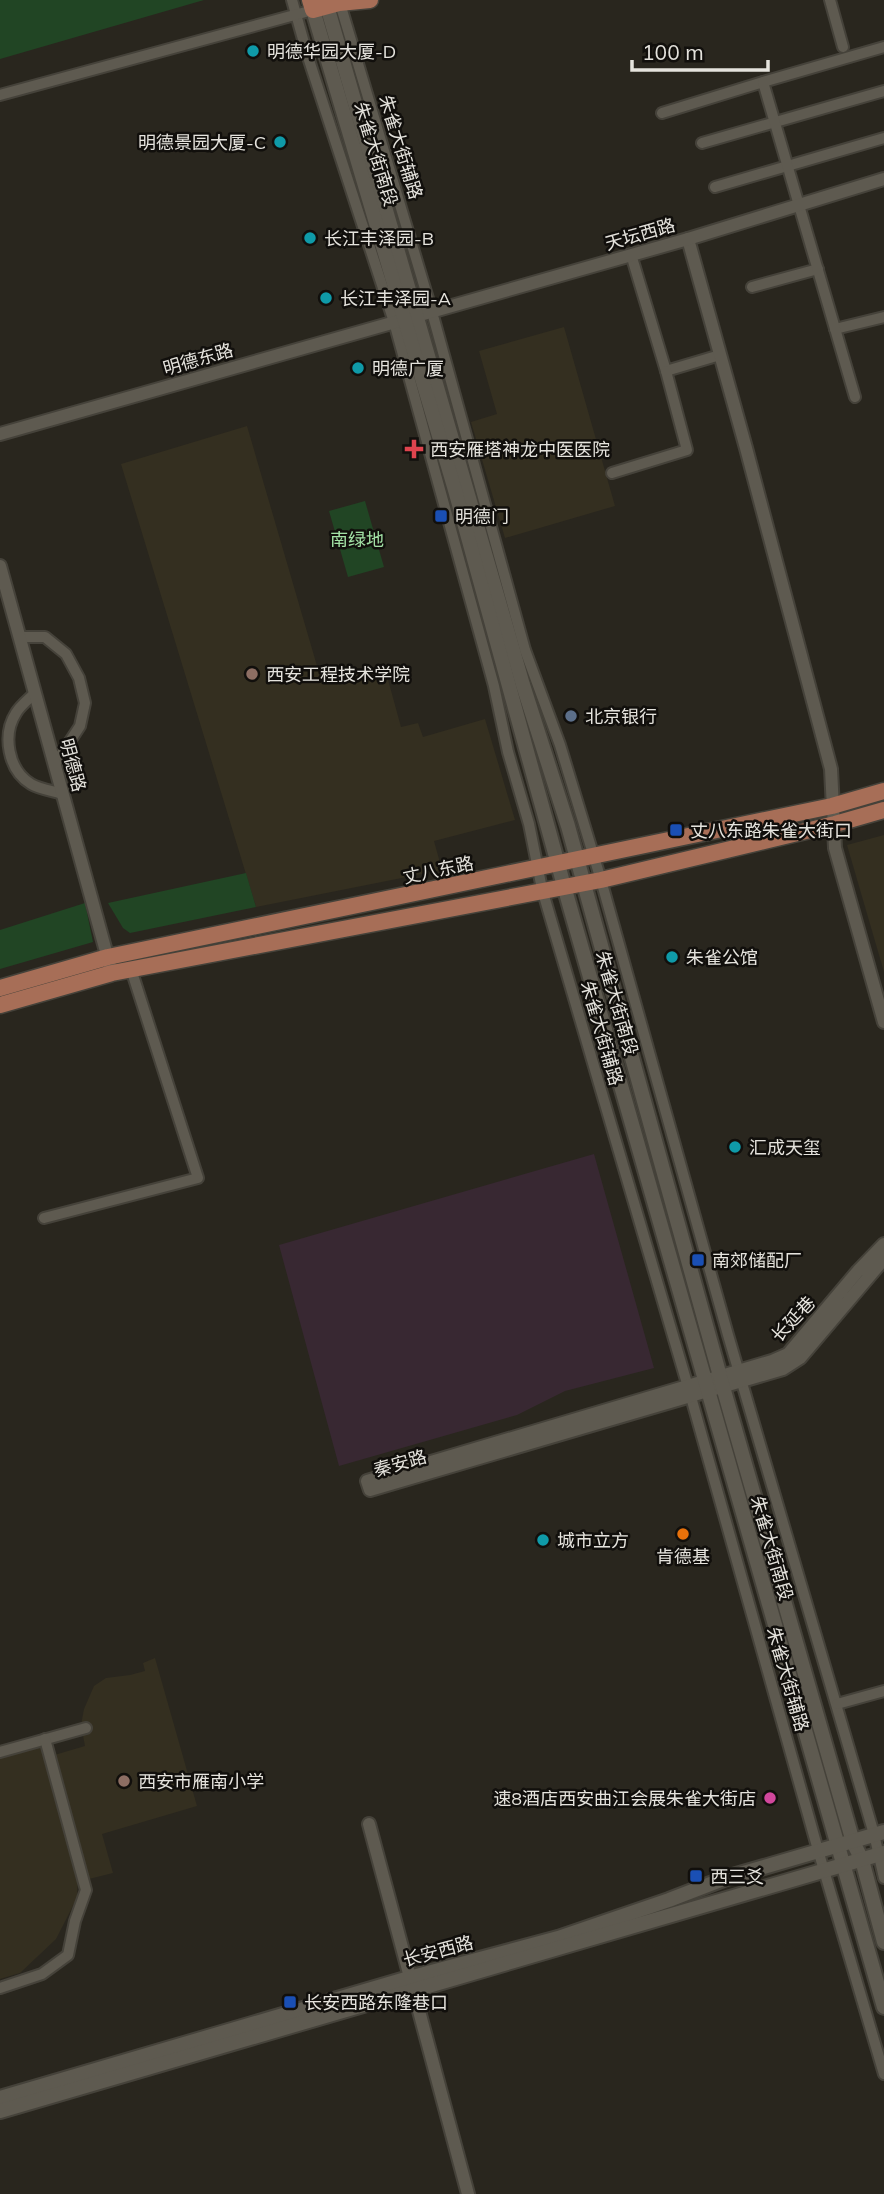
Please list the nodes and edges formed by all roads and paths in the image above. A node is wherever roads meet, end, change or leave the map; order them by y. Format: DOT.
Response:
graph roads {
  1 [pos="292,0"];
  2 [pos="370,0"];
  3 [pos="830,0"];
  4 [pos="326,3"];
  5 [pos="296,15"];
  6 [pos="843,47"];
  7 [pos="884,47"];
  8 [pos="763,82"];
  9 [pos="884,91"];
  10 [pos="0,95"];
  11 [pos="662,113"];
  12 [pos="775,122"];
  13 [pos="884,138"];
  14 [pos="702,143"];
  15 [pos="788,165"];
  16 [pos="884,179"];
  17 [pos="715,187"];
  18 [pos="800,204"];
  19 [pos="688,239"];
  20 [pos="633,261"];
  21 [pos="818,268"];
  22 [pos="752,288"];
  23 [pos="412,317"];
  24 [pos="884,317"];
  25 [pos="835,329"];
  26 [pos="720,355"];
  27 [pos="666,371"];
  28 [pos="855,397"];
  29 [pos="0,433"];
  30 [pos="611,473"];
  31 [pos="0,566"];
  32 [pos="20,637"];
  33 [pos="35,693"];
  34 [pos="55,764"];
  35 [pos="884,791"];
  36 [pos="63,794"];
  37 [pos="832,806"];
  38 [pos="884,810"];
  39 [pos="835,824"];
  40 [pos="593,855"];
  41 [pos="576,859"];
  42 [pos="559,863"];
  43 [pos="538,868"];
  44 [pos="601,880"];
  45 [pos="583,883"];
  46 [pos="564,886"];
  47 [pos="542,889"];
  48 [pos="110,965"];
  49 [pos="131,969"];
  50 [pos="0,988"];
  51 [pos="0,1005"];
  52 [pos="884,1021"];
  53 [pos="44,1218"];
  54 [pos="884,1244"];
  55 [pos="884,1259"];
  56 [pos="740,1377"];
  57 [pos="722,1382"];
  58 [pos="706,1387"];
  59 [pos="689,1391"];
  60 [pos="884,1691"];
  61 [pos="836,1704"];
  62 [pos="86,1728"];
  63 [pos="45,1739"];
  64 [pos="0,1752"];
  65 [pos="369,1824"];
  66 [pos="879,1833"];
  67 [pos="846,1844"];
  68 [pos="818,1850"];
  69 [pos="881,1854"];
  70 [pos="862,1860"];
  71 [pos="843,1866"];
  72 [pos="824,1871"];
  73 [pos="884,1878"];
  74 [pos="884,1941"];
  75 [pos="411,1984"];
  76 [pos="0,1988"];
  77 [pos="884,2007"];
  78 [pos="884,2074"];
  79 [pos="0,2098"];
  80 [pos="0,2111"];
  81 [pos="468,2194"];
  1 -- 5 [label="street, 朱雀大街辅路"];
  2 -- 4 [label="main road"];
  3 -- 6 [label="street"];
  4 -- 5 [label="street"];
  4 -- 23 [label="main road, 朱雀大街南段"];
  4 -- 23 [label="street, 朱雀大街辅路"];
  5 -- 10 [label="street"];
  5 -- 23 [label="street, 朱雀大街辅路"];
  7 -- 8 [label="street"];
  8 -- 11 [label="street"];
  8 -- 12 [label="street"];
  9 -- 12 [label="street"];
  12 -- 14 [label="street"];
  12 -- 15 [label="street"];
  13 -- 15 [label="street"];
  15 -- 17 [label="street"];
  15 -- 18 [label="street"];
  16 -- 18 [label="street, 天坛西路"];
  18 -- 19 [label="street, 天坛西路"];
  18 -- 21 [label="street"];
  19 -- 23 [label="street, 天坛西路"];
  19 -- 26 [label="street"];
  20 -- 27 [label="street"];
  21 -- 22 [label="street"];
  21 -- 25 [label="street"];
  23 -- 29 [label="street, 明德东路"];
  23 -- 40 [label="street, 朱雀大街辅路"];
  23 -- 41 [label="main road, 朱雀大街南段"];
  23 -- 42 [label="main road, 朱雀大街南段"];
  23 -- 43 [label="street, 朱雀大街辅路"];
  24 -- 25 [label="street"];
  25 -- 28 [label="street"];
  26 -- 27 [label="street"];
  26 -- 37 [label="street"];
  27 -- 30 [label="street"];
  31 -- 32 [label="street, 明德路"];
  32 -- 33 [label="street, 明德路"];
  32 -- 34 [label="street"];
  33 -- 34 [label="street, 明德路"];
  33 -- 36 [label="street"];
  34 -- 36 [label="street, 明德路"];
  35 -- 37 [label="main road, 丈八东路"];
  36 -- 48 [label="street, 明德路"];
  37 -- 39 [label="street"];
  37 -- 40 [label="main road, 丈八东路"];
  38 -- 39 [label="main road, 丈八东路"];
  39 -- 44 [label="main road, 丈八东路"];
  39 -- 52 [label="street"];
  40 -- 41 [label="main road, 丈八东路"];
  40 -- 44 [label="street, 朱雀大街辅路"];
  41 -- 42 [label="main road, 丈八东路"];
  41 -- 45 [label="main road, 朱雀大街南段"];
  42 -- 43 [label="main road, 丈八东路"];
  42 -- 46 [label="main road, 朱雀大街南段"];
  43 -- 47 [label="street, 朱雀大街辅路"];
  43 -- 48 [label="main road, 丈八东路"];
  44 -- 45 [label="main road, 丈八东路"];
  44 -- 56 [label="street, 朱雀大街辅路"];
  45 -- 46 [label="main road, 丈八东路"];
  45 -- 57 [label="main road, 朱雀大街南段"];
  46 -- 47 [label="main road, 丈八东路"];
  46 -- 58 [label="main road, 朱雀大街南段"];
  47 -- 49 [label="main road, 丈八东路"];
  47 -- 59 [label="street, 朱雀大街辅路"];
  48 -- 49 [label="main road, 丈八东路"];
  48 -- 50 [label="main road, 丈八东路"];
  48 -- 51 [label="main road, 丈八东路"];
  49 -- 53 [label="street"];
  54 -- 56 [label="street, 长延巷"];
  55 -- 56 [label="street, 长延巷"];
  56 -- 57 [label="street, 长延巷"];
  56 -- 61 [label="street, 朱雀大街辅路"];
  57 -- 58 [label="street, 长延巷"];
  57 -- 67 [label="main road, 朱雀大街南段"];
  58 -- 59 [label="street, 秦安路"];
  58 -- 67 [label="main road, 朱雀大街南段"];
  59 -- 59 [label="street, 秦安路"];
  59 -- 68 [label="street, 朱雀大街辅路"];
  60 -- 61 [label="street"];
  61 -- 66 [label="street, 朱雀大街辅路"];
  62 -- 63 [label="street"];
  63 -- 64 [label="street"];
  63 -- 76 [label="street"];
  65 -- 75 [label="street"];
  66 -- 67 [label="main road, 长安西路"];
  66 -- 69 [label="street, 朱雀大街辅路"];
  67 -- 68 [label="main road, 长安西路"];
  67 -- 70 [label="main road, 朱雀大街南段"];
  67 -- 71 [label="main road, 朱雀大街南段"];
  68 -- 72 [label="street, 朱雀大街辅路"];
  68 -- 75 [label="main road, 长安西路"];
  69 -- 70 [label="main road, 长安西路"];
  69 -- 73 [label="street, 朱雀大街辅路"];
  70 -- 71 [label="main road, 长安西路"];
  70 -- 74 [label="main road, 朱雀大街南段"];
  71 -- 72 [label="main road, 长安西路"];
  71 -- 77 [label="main road, 朱雀大街南段"];
  72 -- 75 [label="main road, 长安西路"];
  72 -- 78 [label="street, 朱雀大街辅路"];
  75 -- 79 [label="main road, 长安西路"];
  75 -- 80 [label="main road, 长安西路"];
  75 -- 81 [label="street"];
}
